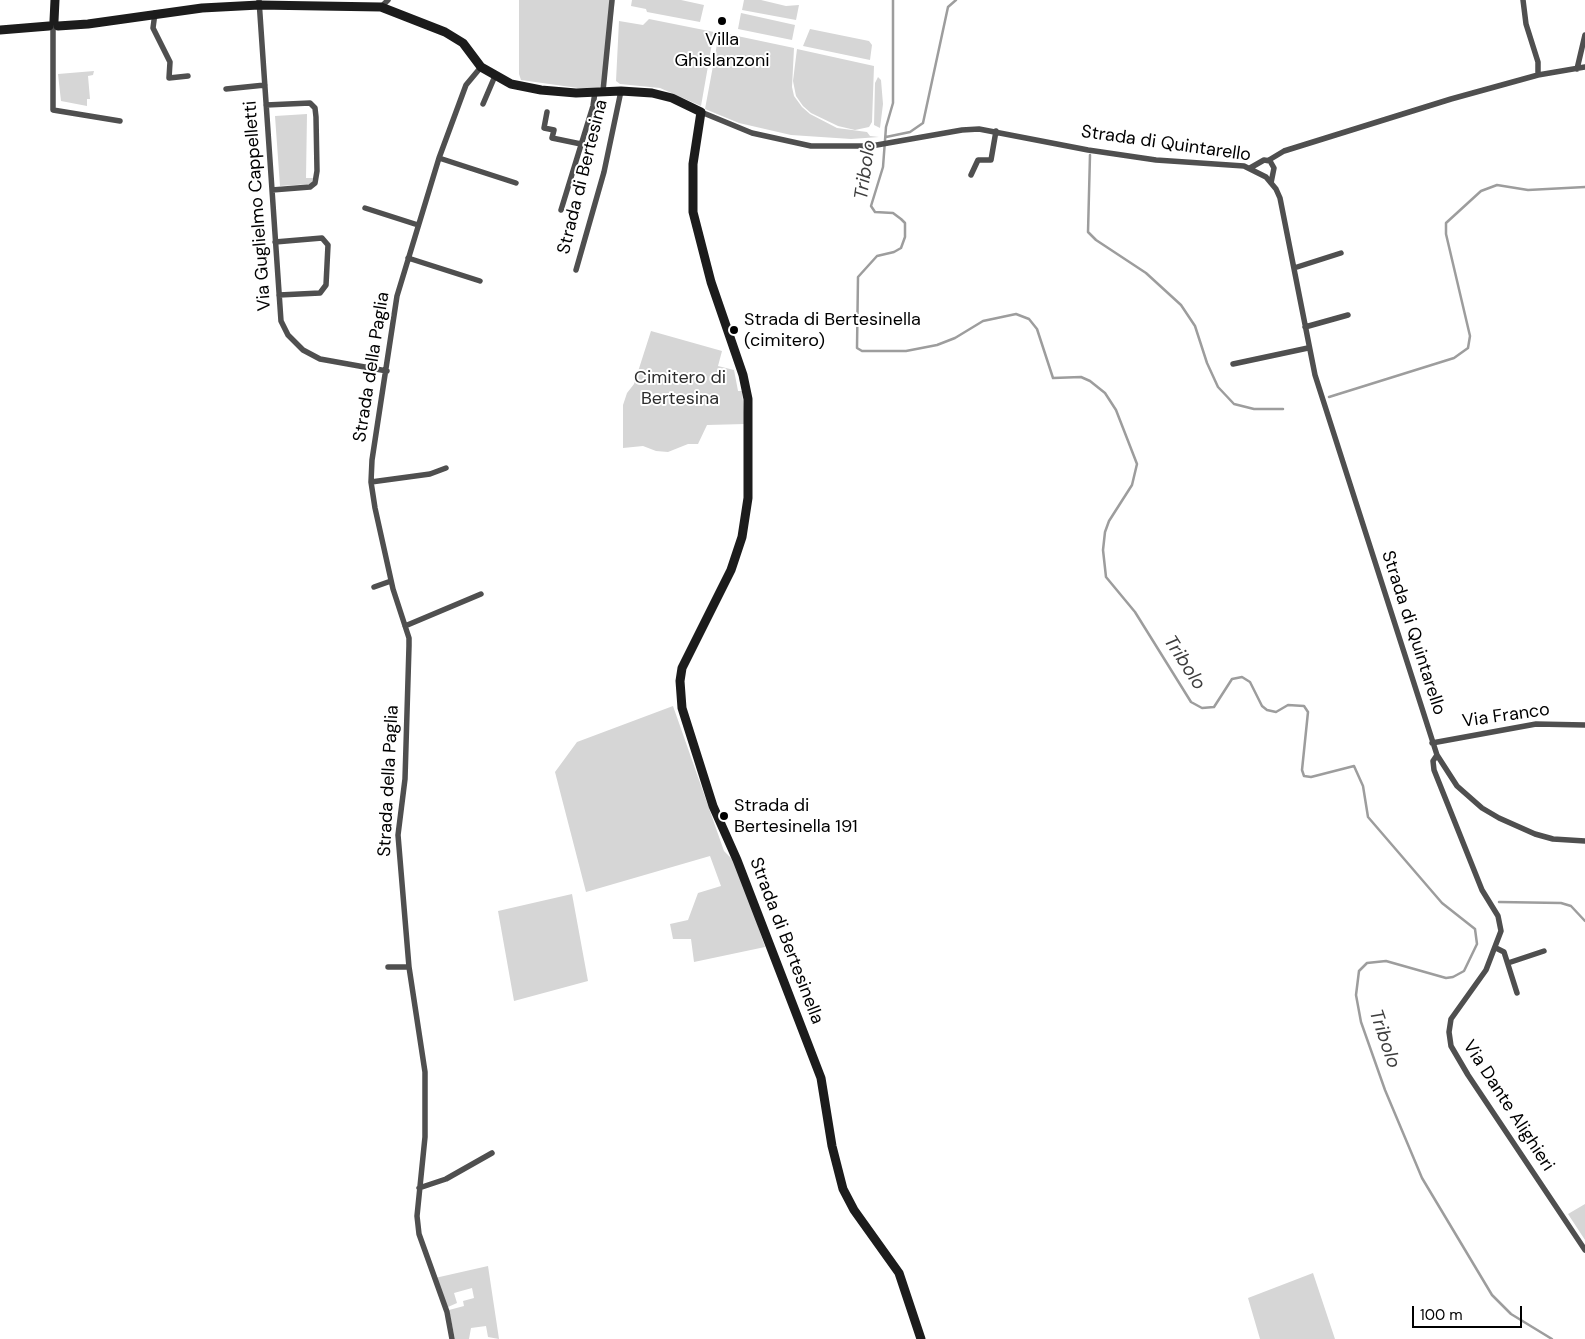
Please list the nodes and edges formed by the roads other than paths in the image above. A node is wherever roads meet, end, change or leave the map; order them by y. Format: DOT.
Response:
graph roads {
  1 [pos="55,0"];
  2 [pos="612,0"];
  3 [pos="1523,0"];
  4 [pos="259,2"];
  5 [pos="384,4"];
  6 [pos="155,13"];
  7 [pos="53,26"];
  8 [pos="0,30"];
  9 [pos="1585,35"];
  10 [pos="481,67"];
  11 [pos="1585,67"];
  12 [pos="1576,69"];
  13 [pos="1538,75"];
  14 [pos="188,76"];
  15 [pos="495,76"];
  16 [pos="265,85"];
  17 [pos="226,90"];
  18 [pos="621,91"];
  19 [pos="599,92"];
  20 [pos="483,104"];
  21 [pos="266,105"];
  22 [pos="547,112"];
  23 [pos="701,112"];
  24 [pos="120,121"];
  25 [pos="996,131"];
  26 [pos="581,144"];
  27 [pos="439,158"];
  28 [pos="1268,160"];
  29 [pos="1250,168"];
  30 [pos="971,175"];
  31 [pos="516,183"];
  32 [pos="1271,183"];
  33 [pos="272,190"];
  34 [pos="365,208"];
  35 [pos="561,210"];
  36 [pos="418,225"];
  37 [pos="275,242"];
  38 [pos="1340,253"];
  39 [pos="408,258"];
  40 [pos="1294,268"];
  41 [pos="576,270"];
  42 [pos="480,281"];
  43 [pos="279,295"];
  44 [pos="1348,315"];
  45 [pos="1305,327"];
  46 [pos="1308,348"];
  47 [pos="1233,364"];
  48 [pos="387,371"];
  49 [pos="446,468"];
  50 [pos="371,482"];
  51 [pos="391,582"];
  52 [pos="374,587"];
  53 [pos="482,594"];
  54 [pos="405,626"];
  55 [pos="1585,725"];
  56 [pos="1432,743"];
  57 [pos="1437,755"];
  58 [pos="1585,841"];
  59 [pos="1496,948"];
  60 [pos="1544,951"];
  61 [pos="1508,963"];
  62 [pos="388,967"];
  63 [pos="409,967"];
  64 [pos="1517,993"];
  65 [pos="492,1153"];
  66 [pos="419,1188"];
  67 [pos="1585,1250"];
  68 [pos="452,1339"];
  69 [pos="921,1339"];
  1 -- 7 [label="street"];
  2 -- 19 [label="street"];
  3 -- 13 [label="street"];
  4 -- 5 [label="street, Strada di Bertesina"];
  4 -- 6 [label="street, Strada di Bertesina"];
  4 -- 16 [label="street, Via Guglielmo Cappelletti"];
  5 -- 10 [label="street, Strada di Bertesina"];
  6 -- 7 [label="street, Strada di Bertesina"];
  6 -- 14 [label="street"];
  7 -- 8 [label="street, Strada di Bertesina"];
  7 -- 24 [label="street"];
  9 -- 12 [label="street"];
  10 -- 15 [label="street, Strada di Bertesina"];
  10 -- 27 [label="street, Strada della Paglia"];
  11 -- 12 [label="street, Strada di Quintarello"];
  12 -- 13 [label="street, Strada di Quintarello"];
  13 -- 28 [label="street, Strada di Quintarello"];
  15 -- 19 [label="street, Strada di Bertesina"];
  15 -- 20 [label="street"];
  16 -- 17 [label="street, Via Guglielmo Cappelletti"];
  16 -- 21 [label="street, Via Guglielmo Cappelletti"];
  18 -- 19 [label="street, Strada di Bertesina"];
  18 -- 23 [label="street, Strada di Bertesina"];
  18 -- 41 [label="street, Strada di Bertesina"];
  19 -- 26 [label="street, Strada di Bertesina"];
  21 -- 33 [label="street, Via Guglielmo Cappelletti"];
  21 -- 33 [label="street"];
  22 -- 26 [label="street, Strada di Bertesina"];
  23 -- 25 [label="street, Strada di Quintarello"];
  23 -- 69 [label="street, Strada di Bertesinella"];
  25 -- 29 [label="street, Strada di Quintarello"];
  25 -- 30 [label="street"];
  26 -- 35 [label="street, Strada di Bertesina"];
  27 -- 31 [label="street"];
  27 -- 36 [label="street, Strada della Paglia"];
  28 -- 29 [label="street, Strada di Quintarello"];
  28 -- 32 [label="street"];
  29 -- 32 [label="street, Strada di Quintarello"];
  32 -- 40 [label="street, Strada di Quintarello"];
  33 -- 37 [label="street, Via Guglielmo Cappelletti"];
  34 -- 36 [label="street"];
  36 -- 39 [label="street, Strada della Paglia"];
  37 -- 43 [label="street, Via Guglielmo Cappelletti"];
  37 -- 43 [label="street"];
  38 -- 40 [label="street"];
  39 -- 42 [label="street"];
  39 -- 48 [label="street, Strada della Paglia"];
  40 -- 45 [label="street, Strada di Quintarello"];
  43 -- 48 [label="street, Via Guglielmo Cappelletti"];
  44 -- 45 [label="street"];
  45 -- 46 [label="street, Strada di Quintarello"];
  46 -- 47 [label="street"];
  46 -- 56 [label="street, Strada di Quintarello"];
  48 -- 50 [label="street, Strada della Paglia"];
  49 -- 50 [label="street"];
  50 -- 51 [label="street, Strada della Paglia"];
  51 -- 52 [label="street"];
  51 -- 54 [label="street, Strada della Paglia"];
  53 -- 54 [label="street"];
  54 -- 63 [label="street, Strada della Paglia"];
  55 -- 56 [label="street, Via Franco"];
  56 -- 57 [label="street, Strada di Quintarello"];
  57 -- 58 [label="street, Strada di Quintarello"];
  57 -- 59 [label="street, Via Dante Alighieri"];
  59 -- 61 [label="street"];
  59 -- 67 [label="street, Via Dante Alighieri"];
  60 -- 61 [label="street"];
  61 -- 64 [label="street"];
  62 -- 63 [label="street"];
  63 -- 66 [label="street, Strada della Paglia"];
  65 -- 66 [label="street"];
  66 -- 68 [label="street, Strada della Paglia"];
}
